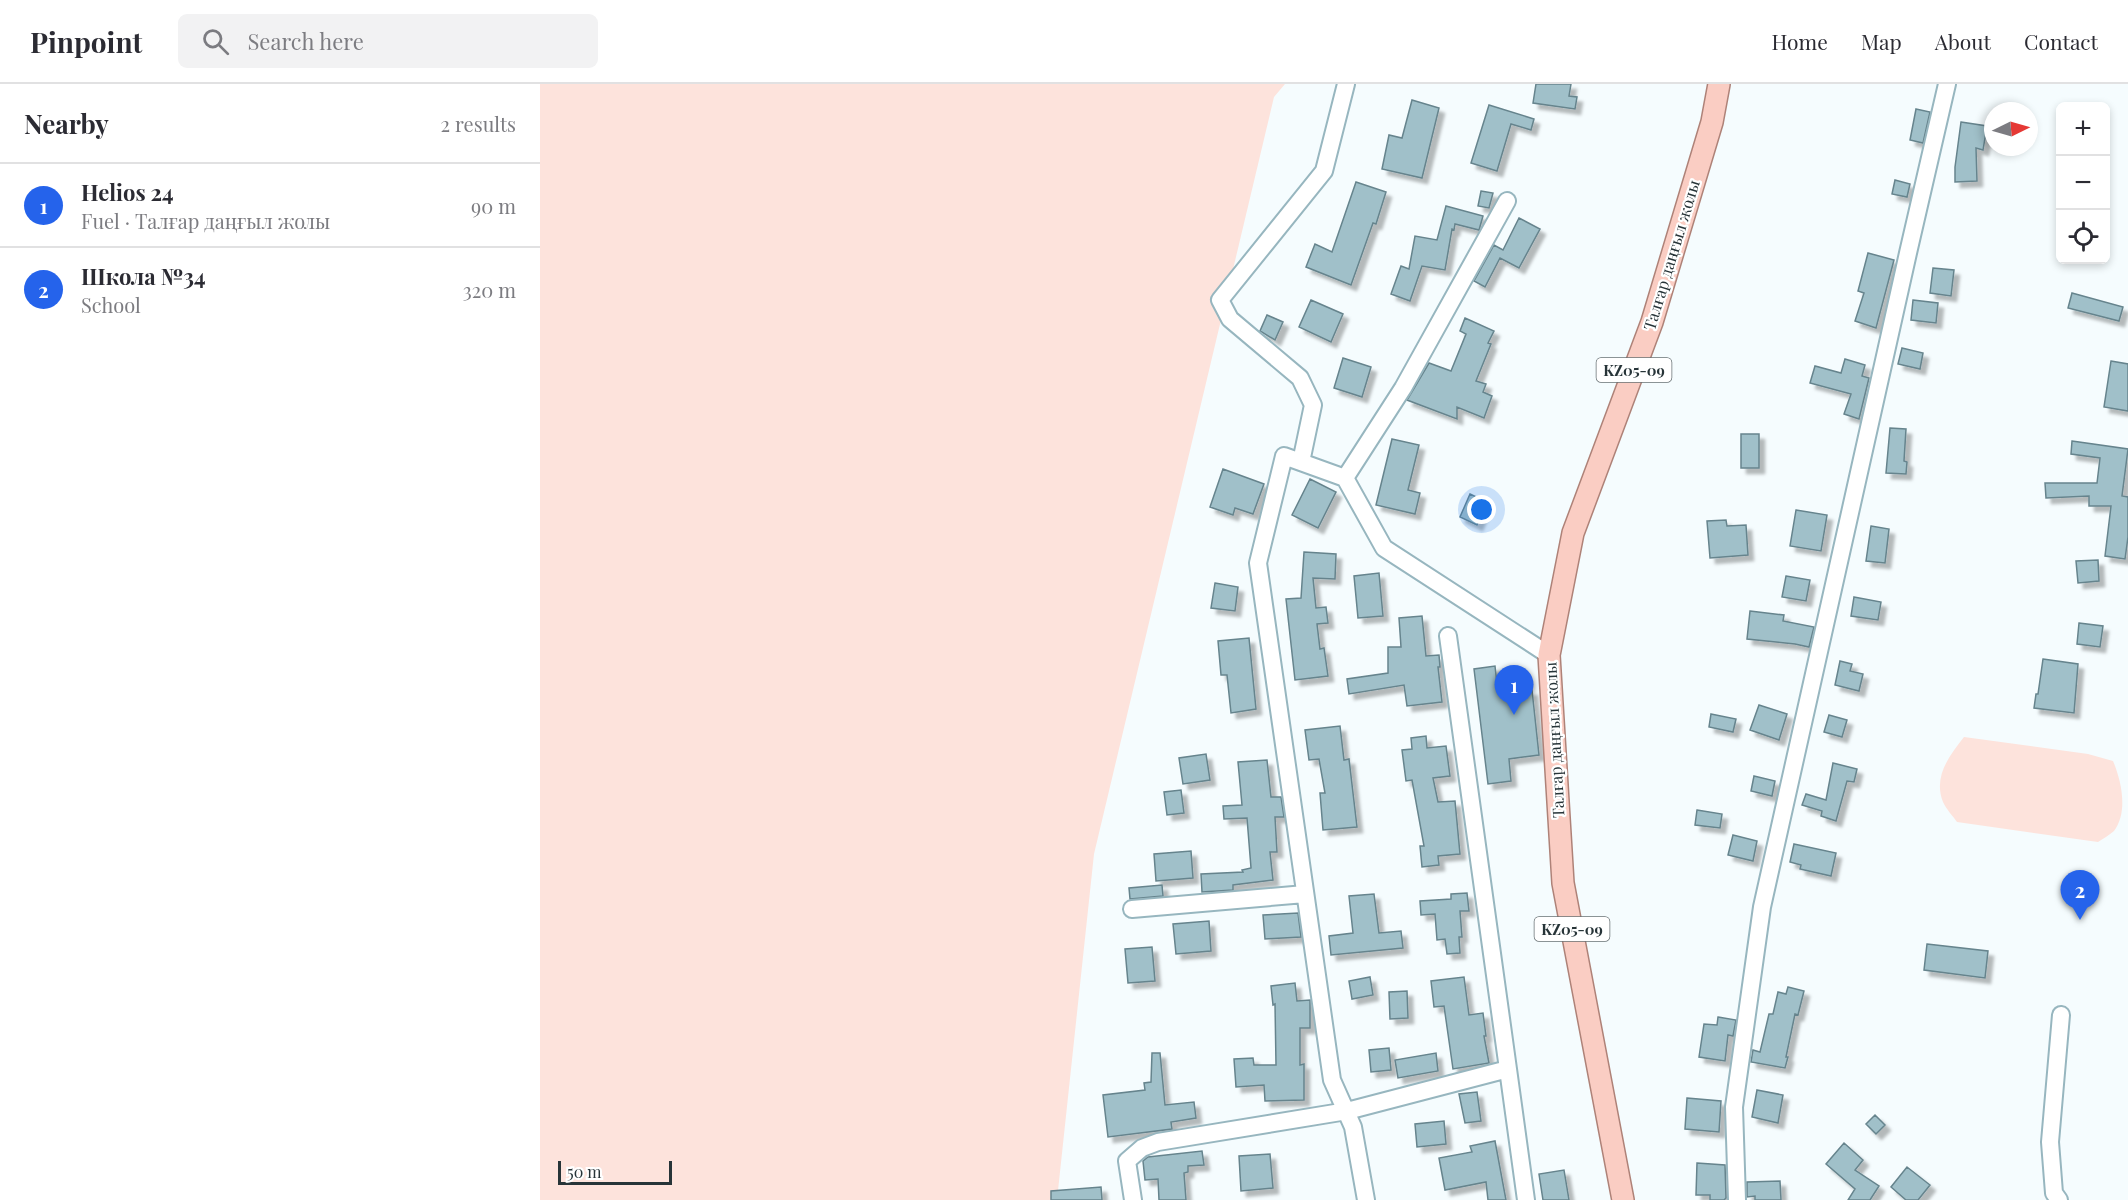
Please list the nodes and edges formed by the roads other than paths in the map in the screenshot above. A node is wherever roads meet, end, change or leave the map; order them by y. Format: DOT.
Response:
graph roads {
  1 [pos="1346,84"];
  2 [pos="1719,84"];
  3 [pos="1947,84"];
  4 [pos="1507,201"];
  5 [pos="1301,462"];
  6 [pos="1345,478"];
  7 [pos="1448,636"];
  8 [pos="1549,655"];
  9 [pos="1305,894"];
  10 [pos="1132,909"];
  11 [pos="2061,1014"];
  12 [pos="1508,1069"];
  13 [pos="1347,1111"];
  14 [pos="1132,1200"];
  15 [pos="1366,1200"];
  16 [pos="1526,1200"];
  17 [pos="1623,1200"];
  18 [pos="1737,1200"];
  19 [pos="2059,1200"];
  1 -- 5 [label="street"];
  2 -- 8 [label="main road, Талғар даңғыл жолы / KZ05-09"];
  3 -- 18 [label="street"];
  4 -- 6 [label="street"];
  5 -- 6 [label="street"];
  5 -- 9 [label="street"];
  6 -- 8 [label="street"];
  7 -- 12 [label="street"];
  8 -- 17 [label="main road, Талғар даңғыл жолы / KZ05-09"];
  9 -- 10 [label="street"];
  9 -- 13 [label="street"];
  11 -- 19 [label="street"];
  12 -- 13 [label="street"];
  12 -- 16 [label="street"];
  13 -- 14 [label="street"];
  13 -- 15 [label="street"];
}
